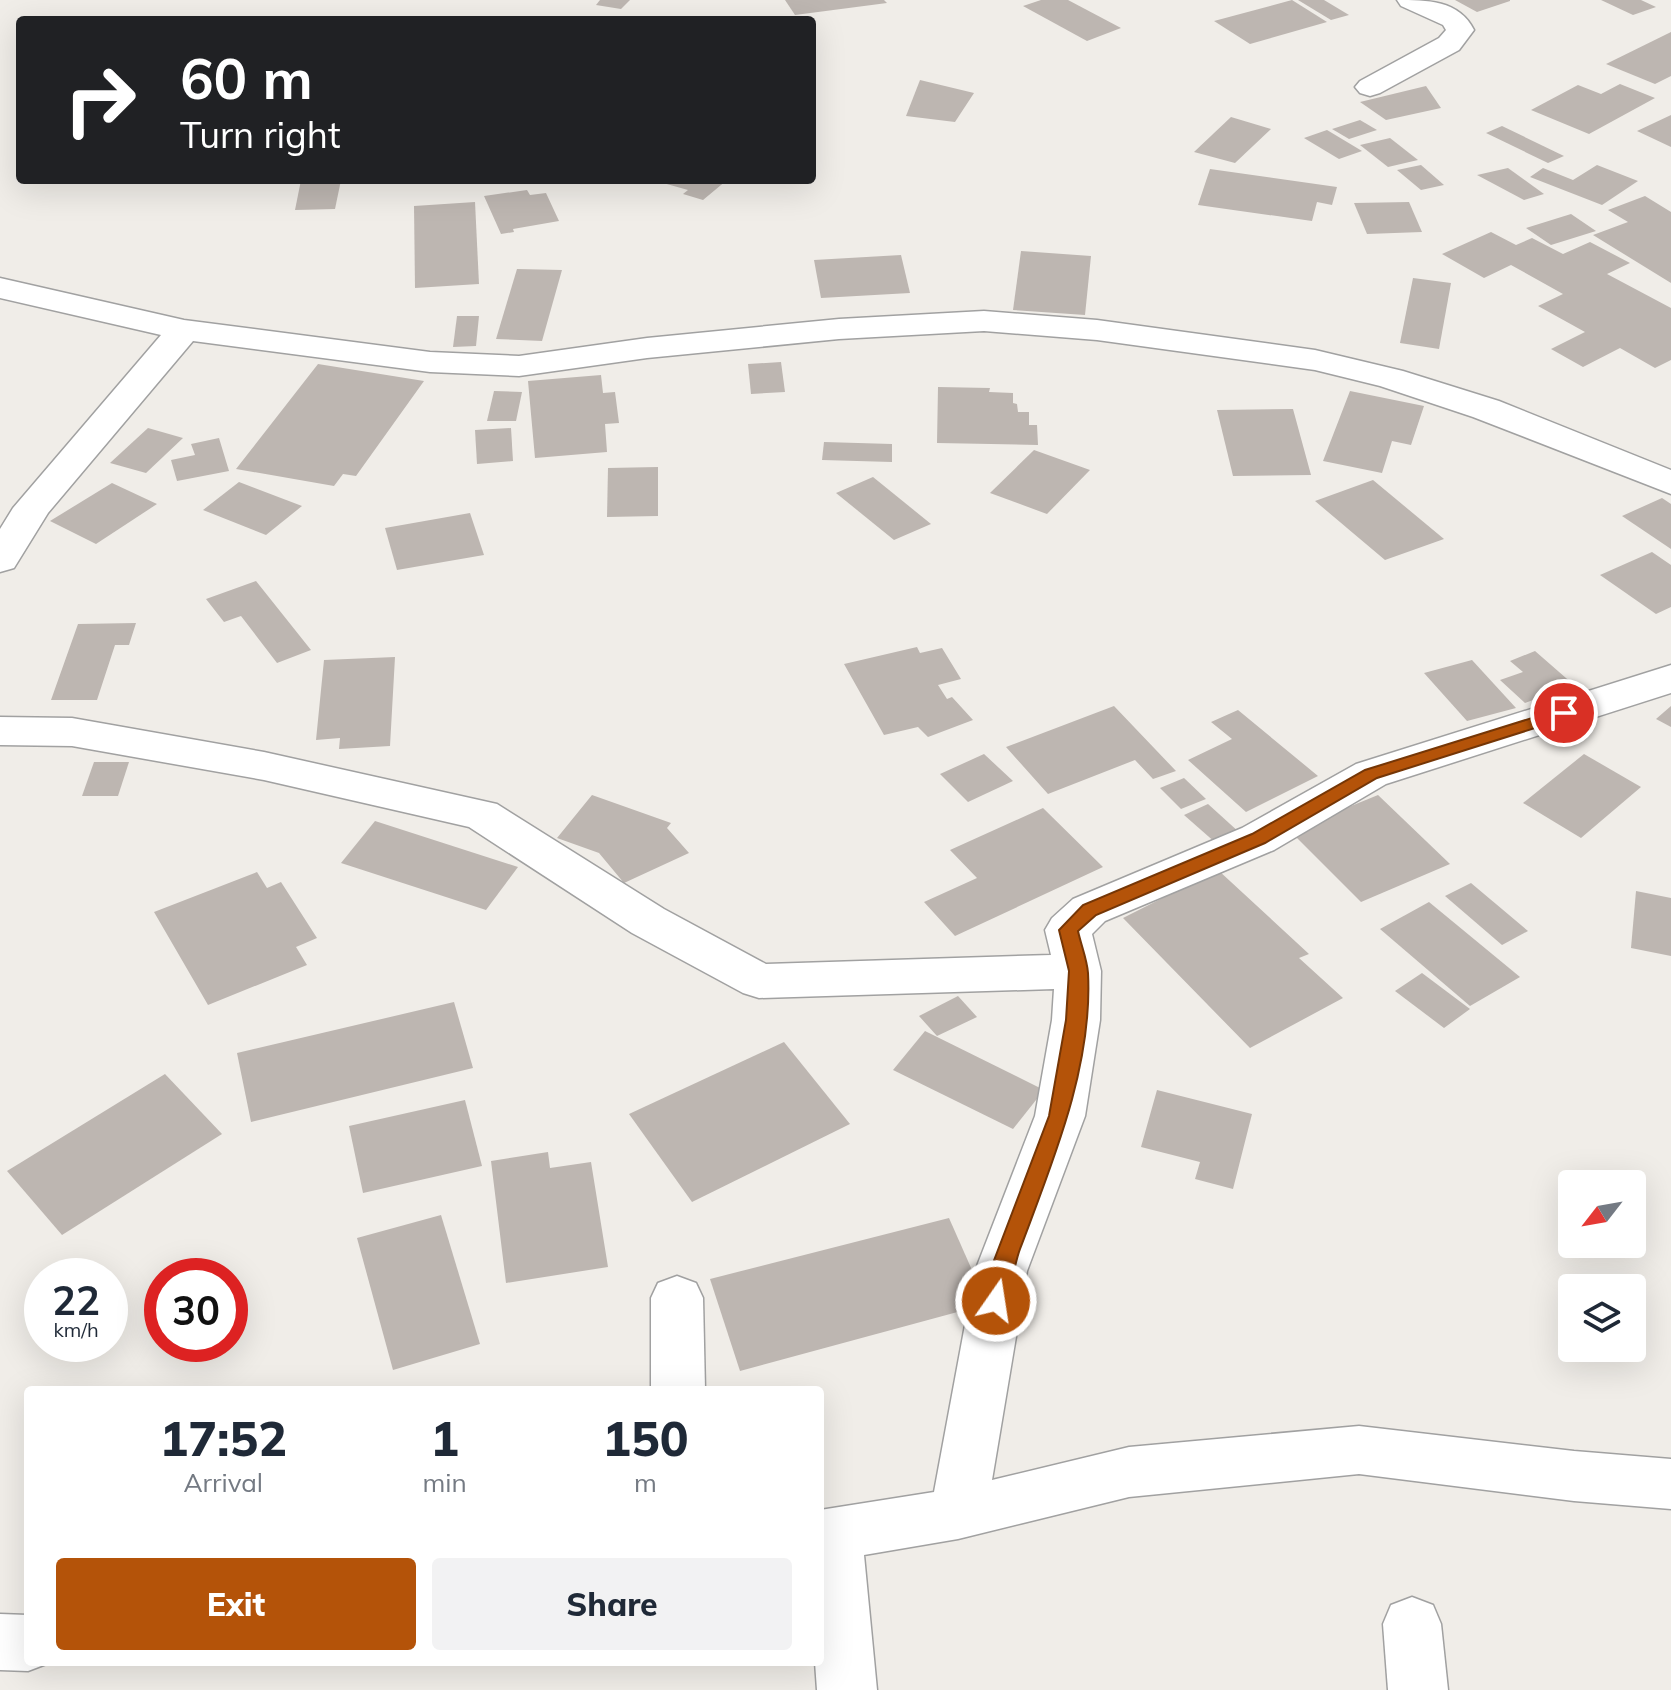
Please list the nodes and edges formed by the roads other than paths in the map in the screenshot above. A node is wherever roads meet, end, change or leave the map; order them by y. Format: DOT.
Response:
graph roads {
  1 [pos="1411,0"];
  2 [pos="1370,87"];
  3 [pos="0,288"];
  4 [pos="184,330"];
  5 [pos="1671,483"];
  6 [pos="0,560"];
  7 [pos="1671,678"];
  8 [pos="0,731"];
  9 [pos="1078,971"];
  10 [pos="677,1298"];
  11 [pos="678,1386"];
  12 [pos="1671,1484"];
  13 [pos="958,1514"];
  14 [pos="826,1535"];
  15 [pos="1412,1624"];
  16 [pos="0,1642"];
  17 [pos="24,1643"];
  18 [pos="847,1690"];
  19 [pos="1418,1690"];
  1 -- 2 [label="street"];
  3 -- 4 [label="street"];
  4 -- 5 [label="street"];
  4 -- 6 [label="street"];
  7 -- 9 [label="street"];
  8 -- 9 [label="street"];
  9 -- 13 [label="street"];
  10 -- 11 [label="street"];
  12 -- 13 [label="street"];
  13 -- 14 [label="street"];
  14 -- 18 [label="street"];
  15 -- 19 [label="street"];
  16 -- 17 [label="street"];
}
